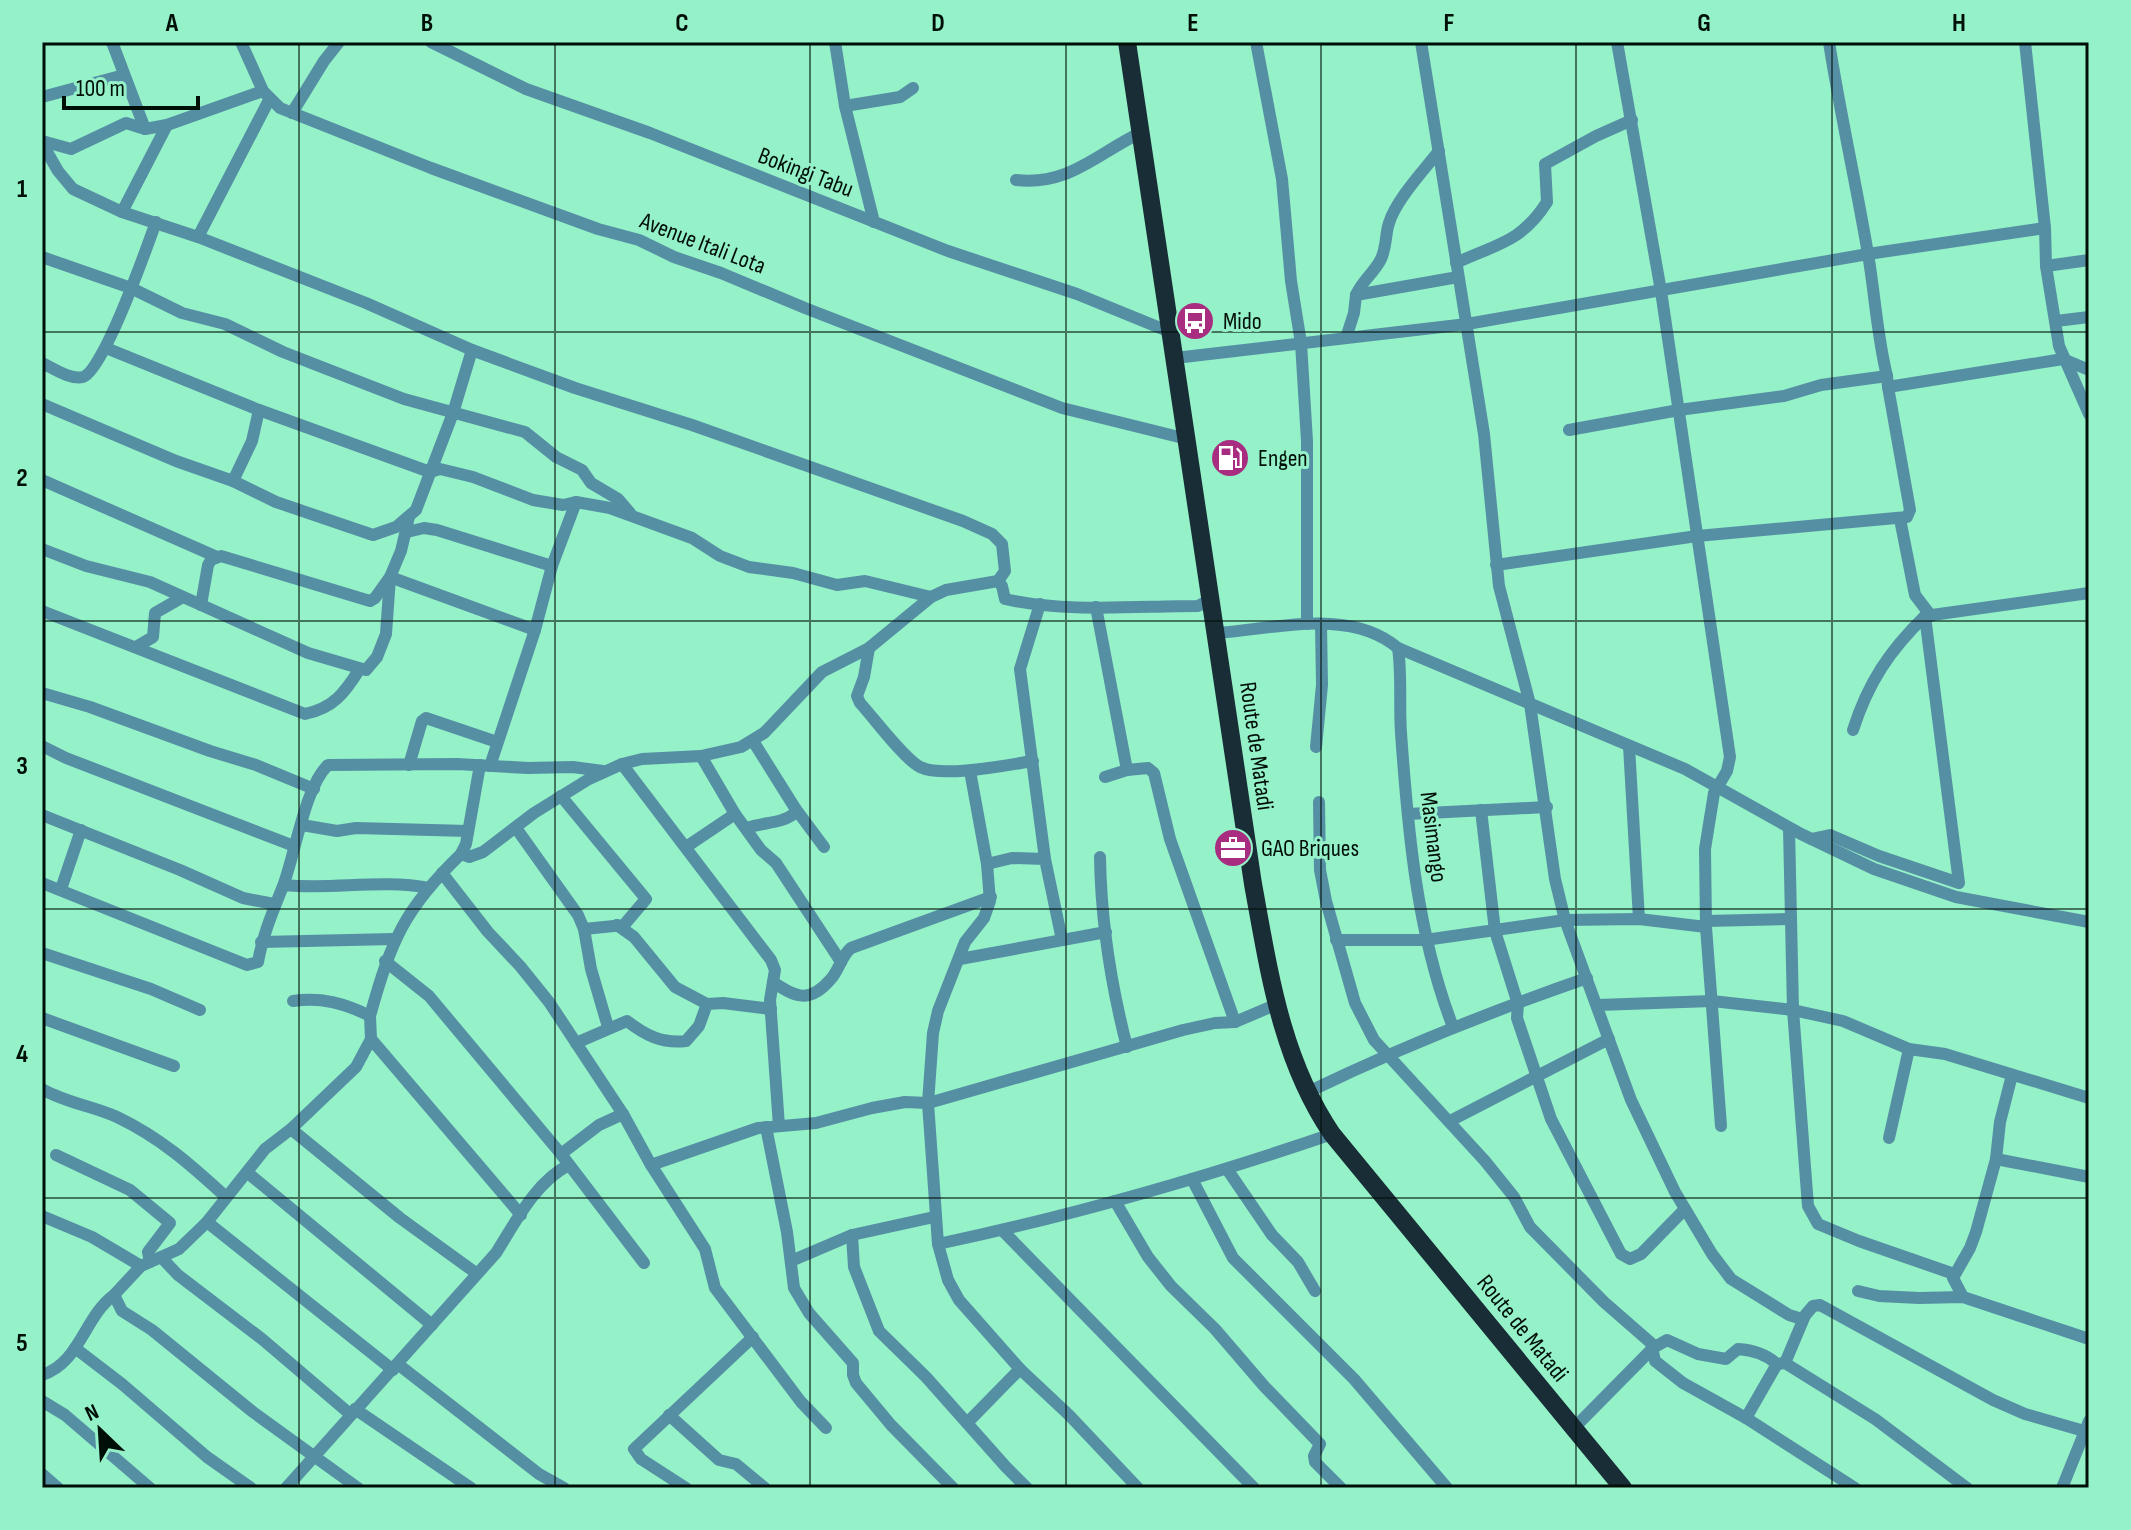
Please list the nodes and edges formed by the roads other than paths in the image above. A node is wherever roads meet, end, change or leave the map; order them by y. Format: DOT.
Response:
graph roads {
  1 [pos="112,42"];
  2 [pos="241,42"];
  3 [pos="339,42"];
  4 [pos="431,42"];
  5 [pos="835,42"];
  6 [pos="1127,42"];
  7 [pos="1256,42"];
  8 [pos="1421,42"];
  9 [pos="1617,42"];
  10 [pos="1829,42"];
  11 [pos="2025,42"];
  12 [pos="124,75"];
  13 [pos="913,88"];
  14 [pos="266,96"];
  15 [pos="42,97"];
  16 [pos="845,106"];
  17 [pos="292,113"];
  18 [pos="1632,120"];
  19 [pos="167,125"];
  20 [pos="145,129"];
  21 [pos="1140,133"];
  22 [pos="42,142"];
  23 [pos="1439,151"];
  24 [pos="1016,180"];
  25 [pos="865,192"];
  26 [pos="846,211"];
  27 [pos="122,212"];
  28 [pos="156,222"];
  29 [pos="874,222"];
  30 [pos="2045,228"];
  31 [pos="198,237"];
  32 [pos="1868,254"];
  33 [pos="42,257"];
  34 [pos="2089,260"];
  35 [pos="2046,266"];
  36 [pos="1457,270"];
  37 [pos="131,288"];
  38 [pos="1661,291"];
  39 [pos="1356,295"];
  40 [pos="2089,317"];
  41 [pos="2056,321"];
  42 [pos="1467,324"];
  43 [pos="1170,332"];
  44 [pos="1346,338"];
  45 [pos="1301,343"];
  46 [pos="106,348"];
  47 [pos="472,350"];
  48 [pos="1175,358"];
  49 [pos="2063,359"];
  50 [pos="42,363"];
  51 [pos="2089,370"];
  52 [pos="1888,381"];
  53 [pos="42,404"];
  54 [pos="259,410"];
  55 [pos="1679,410"];
  56 [pos="453,413"];
  57 [pos="2089,414"];
  58 [pos="1569,430"];
  59 [pos="1187,439"];
  60 [pos="430,472"];
  61 [pos="42,480"];
  62 [pos="233,481"];
  63 [pos="576,502"];
  64 [pos="632,515"];
  65 [pos="409,517"];
  66 [pos="1900,519"];
  67 [pos="407,532"];
  68 [pos="1697,536"];
  69 [pos="42,549"];
  70 [pos="217,557"];
  71 [pos="1496,565"];
  72 [pos="552,566"];
  73 [pos="390,577"];
  74 [pos="998,581"];
  75 [pos="2089,593"];
  76 [pos="931,597"];
  77 [pos="181,598"];
  78 [pos="1211,599"];
  79 [pos="1040,604"];
  80 [pos="201,605"];
  81 [pos="1096,607"];
  82 [pos="42,611"];
  83 [pos="1928,616"];
  84 [pos="1307,624"];
  85 [pos="1321,624"];
  86 [pos="535,630"];
  87 [pos="1217,633"];
  88 [pos="136,647"];
  89 [pos="869,648"];
  90 [pos="1398,648"];
  91 [pos="359,670"];
  92 [pos="42,693"];
  93 [pos="1530,704"];
  94 [pos="1853,730"];
  95 [pos="753,741"];
  96 [pos="497,742"];
  97 [pos="42,746"];
  98 [pos="1629,746"];
  99 [pos="1316,747"];
  100 [pos="701,756"];
  101 [pos="1033,761"];
  102 [pos="622,764"];
  103 [pos="409,765"];
  104 [pos="485,766"];
  105 [pos="1127,770"];
  106 [pos="603,771"];
  107 [pos="970,771"];
  108 [pos="1105,777"];
  109 [pos="1719,788"];
  110 [pos="314,789"];
  111 [pos="561,796"];
  112 [pos="1319,802"];
  113 [pos="1547,807"];
  114 [pos="795,808"];
  115 [pos="1481,810"];
  116 [pos="735,814"];
  117 [pos="1408,814"];
  118 [pos="42,815"];
  119 [pos="302,825"];
  120 [pos="516,828"];
  121 [pos="747,828"];
  122 [pos="1789,828"];
  123 [pos="81,830"];
  124 [pos="468,831"];
  125 [pos="1811,839"];
  126 [pos="294,846"];
  127 [pos="686,847"];
  128 [pos="824,847"];
  129 [pos="461,854"];
  130 [pos="1100,857"];
  131 [pos="1045,859"];
  132 [pos="987,864"];
  133 [pos="442,873"];
  134 [pos="42,883"];
  135 [pos="284,885"];
  136 [pos="429,888"];
  137 [pos="61,889"];
  138 [pos="991,897"];
  139 [pos="274,904"];
  140 [pos="1639,919"];
  141 [pos="1791,919"];
  142 [pos="1565,920"];
  143 [pos="2089,922"];
  144 [pos="1706,924"];
  145 [pos="617,925"];
  146 [pos="584,929"];
  147 [pos="1495,931"];
  148 [pos="1106,932"];
  149 [pos="394,939"];
  150 [pos="1062,940"];
  151 [pos="1336,940"];
  152 [pos="1425,940"];
  153 [pos="261,942"];
  154 [pos="42,953"];
  155 [pos="960,959"];
  156 [pos="385,961"];
  157 [pos="841,962"];
  158 [pos="1587,978"];
  159 [pos="773,982"];
  160 [pos="293,1001"];
  161 [pos="1712,1001"];
  162 [pos="707,1004"];
  163 [pos="1518,1004"];
  164 [pos="1275,1005"];
  165 [pos="1598,1005"];
  166 [pos="771,1009"];
  167 [pos="200,1010"];
  168 [pos="1793,1010"];
  169 [pos="370,1016"];
  170 [pos="45,1022"];
  171 [pos="1235,1022"];
  172 [pos="608,1027"];
  173 [pos="1453,1027"];
  174 [pos="371,1039"];
  175 [pos="1609,1039"];
  176 [pos="576,1043"];
  177 [pos="1127,1047"];
  178 [pos="1909,1049"];
  179 [pos="1386,1054"];
  180 [pos="174,1066"];
  181 [pos="2012,1075"];
  182 [pos="1538,1076"];
  183 [pos="42,1089"];
  184 [pos="1308,1092"];
  185 [pos="2089,1098"];
  186 [pos="928,1103"];
  187 [pos="623,1114"];
  188 [pos="1450,1121"];
  189 [pos="773,1126"];
  190 [pos="1721,1126"];
  191 [pos="291,1129"];
  192 [pos="1332,1134"];
  193 [pos="1889,1138"];
  194 [pos="56,1155"];
  195 [pos="1996,1159"];
  196 [pos="565,1160"];
  197 [pos="651,1165"];
  198 [pos="1227,1169"];
  199 [pos="248,1173"];
  200 [pos="2089,1177"];
  201 [pos="1192,1179"];
  202 [pos="226,1197"];
  203 [pos="1115,1201"];
  204 [pos="1685,1209"];
  205 [pos="521,1215"];
  206 [pos="42,1216"];
  207 [pos="934,1217"];
  208 [pos="207,1222"];
  209 [pos="1002,1230"];
  210 [pos="852,1235"];
  211 [pos="938,1244"];
  212 [pos="791,1261"];
  213 [pos="151,1262"];
  214 [pos="644,1263"];
  215 [pos="476,1273"];
  216 [pos="1954,1274"];
  217 [pos="1315,1291"];
  218 [pos="1858,1291"];
  219 [pos="114,1295"];
  220 [pos="1963,1297"];
  221 [pos="1804,1318"];
  222 [pos="432,1325"];
  223 [pos="753,1337"];
  224 [pos="2089,1339"];
  225 [pos="75,1348"];
  226 [pos="1653,1348"];
  227 [pos="1781,1364"];
  228 [pos="396,1368"];
  229 [pos="1020,1369"];
  230 [pos="42,1375"];
  231 [pos="42,1401"];
  232 [pos="352,1412"];
  233 [pos="669,1415"];
  234 [pos="1746,1418"];
  235 [pos="967,1423"];
  236 [pos="2086,1426"];
  237 [pos="826,1428"];
  238 [pos="1574,1428"];
  239 [pos="314,1455"];
  240 [pos="42,1474"];
  241 [pos="58,1488"];
  242 [pos="150,1488"];
  243 [pos="251,1488"];
  244 [pos="286,1488"];
  245 [pos="358,1488"];
  246 [pos="471,1488"];
  247 [pos="564,1488"];
  248 [pos="686,1488"];
  249 [pos="765,1488"];
  250 [pos="953,1488"];
  251 [pos="1027,1488"];
  252 [pos="1138,1488"];
  253 [pos="1254,1488"];
  254 [pos="1341,1488"];
  255 [pos="1447,1488"];
  256 [pos="1623,1488"];
  257 [pos="1855,1488"];
  258 [pos="1967,1488"];
  259 [pos="2062,1488"];
  1 -- 12 [label="street"];
  2 -- 14 [label="street"];
  3 -- 17 [label="street"];
  4 -- 26 [label="street, Bokingi Tabu"];
  5 -- 16 [label="street"];
  6 -- 21 [label="highway, Route de Matadi"];
  7 -- 45 [label="street"];
  8 -- 23 [label="street"];
  9 -- 18 [label="street"];
  10 -- 32 [label="street"];
  11 -- 30 [label="street"];
  12 -- 15 [label="street"];
  12 -- 20 [label="street"];
  13 -- 16 [label="street"];
  14 -- 17 [label="street, Avenue Itali Lota"];
  14 -- 19 [label="street"];
  14 -- 31 [label="street"];
  16 -- 25 [label="street"];
  17 -- 59 [label="street, Avenue Itali Lota"];
  18 -- 36 [label="street"];
  18 -- 38 [label="street"];
  19 -- 20 [label="street"];
  19 -- 27 [label="street"];
  20 -- 22 [label="street"];
  21 -- 24 [label="street"];
  21 -- 43 [label="highway, Route de Matadi"];
  22 -- 27 [label="street"];
  23 -- 36 [label="street"];
  23 -- 39 [label="street"];
  25 -- 26 [label="street"];
  25 -- 29 [label="street"];
  26 -- 29 [label="street, Bokingi Tabu"];
  27 -- 28 [label="street"];
  28 -- 31 [label="street"];
  28 -- 37 [label="street"];
  29 -- 43 [label="street, Bokingi Tabu"];
  30 -- 32 [label="street"];
  30 -- 35 [label="street"];
  31 -- 47 [label="street"];
  32 -- 38 [label="street"];
  32 -- 52 [label="street"];
  33 -- 37 [label="street"];
  34 -- 35 [label="street"];
  35 -- 41 [label="street"];
  36 -- 39 [label="street"];
  36 -- 42 [label="street"];
  37 -- 46 [label="street"];
  37 -- 56 [label="street"];
  38 -- 42 [label="street"];
  38 -- 55 [label="street"];
  39 -- 44 [label="street"];
  40 -- 41 [label="street"];
  41 -- 49 [label="street"];
  42 -- 44 [label="street"];
  42 -- 71 [label="street"];
  43 -- 48 [label="highway, Route de Matadi"];
  44 -- 45 [label="street"];
  45 -- 48 [label="street"];
  45 -- 84 [label="street"];
  46 -- 50 [label="street"];
  46 -- 54 [label="street"];
  47 -- 56 [label="street"];
  47 -- 74 [label="street"];
  48 -- 59 [label="highway, Route de Matadi"];
  49 -- 51 [label="street"];
  49 -- 52 [label="street"];
  49 -- 57 [label="street"];
  52 -- 55 [label="street"];
  52 -- 66 [label="street"];
  53 -- 62 [label="street"];
  54 -- 60 [label="street"];
  54 -- 62 [label="street"];
  55 -- 58 [label="street"];
  55 -- 68 [label="street"];
  56 -- 60 [label="street"];
  56 -- 64 [label="street"];
  59 -- 78 [label="highway, Route de Matadi"];
  60 -- 63 [label="street"];
  60 -- 65 [label="street"];
  61 -- 70 [label="street"];
  62 -- 65 [label="street"];
  63 -- 64 [label="street"];
  63 -- 72 [label="street"];
  64 -- 76 [label="street"];
  65 -- 67 [label="street"];
  66 -- 68 [label="street"];
  66 -- 83 [label="street"];
  67 -- 72 [label="street"];
  67 -- 73 [label="street"];
  68 -- 71 [label="street"];
  68 -- 109 [label="street"];
  69 -- 77 [label="street"];
  70 -- 73 [label="street"];
  70 -- 80 [label="street"];
  71 -- 93 [label="street"];
  72 -- 86 [label="street"];
  73 -- 86 [label="street"];
  73 -- 91 [label="street"];
  74 -- 76 [label="street"];
  74 -- 79 [label="street"];
  75 -- 83 [label="street"];
  76 -- 89 [label="street"];
  77 -- 80 [label="street"];
  77 -- 88 [label="street"];
  78 -- 81 [label="street"];
  78 -- 87 [label="highway, Route de Matadi"];
  79 -- 81 [label="street"];
  79 -- 101 [label="street"];
  80 -- 91 [label="street"];
  81 -- 105 [label="street"];
  82 -- 88 [label="street"];
  83 -- 94 [label="street"];
  83 -- 125 [label="street"];
  84 -- 85 [label="street"];
  84 -- 87 [label="street"];
  85 -- 90 [label="street"];
  85 -- 99 [label="street"];
  86 -- 96 [label="street"];
  87 -- 164 [label="highway, Route de Matadi"];
  88 -- 91 [label="street"];
  89 -- 95 [label="street"];
  89 -- 107 [label="street"];
  90 -- 93 [label="street"];
  90 -- 117 [label="street, Masimango"];
  92 -- 110 [label="street"];
  93 -- 98 [label="street"];
  93 -- 113 [label="street"];
  95 -- 100 [label="street"];
  95 -- 114 [label="street"];
  96 -- 103 [label="street"];
  96 -- 104 [label="street"];
  97 -- 126 [label="street"];
  98 -- 109 [label="street"];
  98 -- 140 [label="street"];
  100 -- 102 [label="street"];
  100 -- 116 [label="street"];
  101 -- 107 [label="street"];
  101 -- 131 [label="street"];
  102 -- 106 [label="street"];
  102 -- 127 [label="street"];
  103 -- 104 [label="street"];
  103 -- 110 [label="street"];
  104 -- 106 [label="street"];
  104 -- 124 [label="street"];
  105 -- 108 [label="street"];
  105 -- 171 [label="street"];
  106 -- 111 [label="street"];
  107 -- 132 [label="street"];
  109 -- 122 [label="street"];
  109 -- 144 [label="street"];
  110 -- 119 [label="street"];
  111 -- 120 [label="street"];
  111 -- 145 [label="street"];
  112 -- 151 [label="street"];
  113 -- 115 [label="street"];
  113 -- 142 [label="street"];
  114 -- 121 [label="street"];
  114 -- 128 [label="street"];
  115 -- 117 [label="street"];
  115 -- 147 [label="street"];
  116 -- 121 [label="street"];
  116 -- 127 [label="street"];
  117 -- 152 [label="street, Masimango"];
  118 -- 123 [label="street"];
  119 -- 124 [label="street"];
  119 -- 126 [label="street"];
  120 -- 129 [label="street"];
  120 -- 146 [label="street"];
  121 -- 157 [label="street"];
  122 -- 125 [label="street"];
  122 -- 141 [label="street"];
  123 -- 137 [label="street"];
  123 -- 139 [label="street"];
  124 -- 129 [label="street"];
  125 -- 143 [label="street"];
  126 -- 135 [label="street"];
  127 -- 159 [label="street"];
  129 -- 133 [label="street"];
  130 -- 148 [label="street"];
  131 -- 132 [label="street"];
  131 -- 150 [label="street"];
  132 -- 138 [label="street"];
  133 -- 136 [label="street"];
  133 -- 176 [label="street"];
  134 -- 137 [label="street"];
  135 -- 136 [label="street"];
  135 -- 139 [label="street"];
  136 -- 149 [label="street"];
  137 -- 153 [label="street"];
  138 -- 155 [label="street"];
  138 -- 157 [label="street"];
  139 -- 153 [label="street"];
  140 -- 142 [label="street"];
  140 -- 144 [label="street"];
  141 -- 144 [label="street"];
  141 -- 168 [label="street"];
  142 -- 147 [label="street"];
  142 -- 158 [label="street"];
  144 -- 161 [label="street"];
  145 -- 146 [label="street"];
  145 -- 162 [label="street"];
  146 -- 172 [label="street"];
  147 -- 152 [label="street"];
  147 -- 163 [label="street"];
  148 -- 150 [label="street"];
  148 -- 177 [label="street"];
  149 -- 153 [label="street"];
  149 -- 156 [label="street"];
  150 -- 155 [label="street"];
  151 -- 152 [label="street"];
  151 -- 179 [label="street"];
  152 -- 173 [label="street, Masimango"];
  154 -- 167 [label="street"];
  155 -- 186 [label="street"];
  156 -- 169 [label="street"];
  156 -- 196 [label="street"];
  157 -- 159 [label="street"];
  158 -- 163 [label="street"];
  158 -- 165 [label="street"];
  159 -- 166 [label="street"];
  160 -- 169 [label="street"];
  161 -- 165 [label="street"];
  161 -- 168 [label="street"];
  161 -- 190 [label="street"];
  162 -- 166 [label="street"];
  162 -- 172 [label="street"];
  163 -- 173 [label="street"];
  163 -- 182 [label="street"];
  164 -- 171 [label="street"];
  164 -- 184 [label="highway, Route de Matadi"];
  165 -- 175 [label="street"];
  166 -- 189 [label="street"];
  168 -- 178 [label="street"];
  168 -- 216 [label="street"];
  169 -- 174 [label="street"];
  170 -- 180 [label="street"];
  171 -- 177 [label="street"];
  172 -- 176 [label="street"];
  173 -- 179 [label="street"];
  174 -- 191 [label="street"];
  174 -- 205 [label="street"];
  175 -- 182 [label="street"];
  175 -- 204 [label="street"];
  176 -- 187 [label="street"];
  177 -- 186 [label="street"];
  178 -- 181 [label="street"];
  178 -- 193 [label="street"];
  179 -- 184 [label="street"];
  179 -- 188 [label="street"];
  181 -- 185 [label="street"];
  181 -- 195 [label="street"];
  182 -- 188 [label="street"];
  182 -- 204 [label="street"];
  183 -- 202 [label="street"];
  184 -- 192 [label="highway, Route de Matadi"];
  186 -- 189 [label="street"];
  186 -- 207 [label="street"];
  187 -- 196 [label="street"];
  187 -- 197 [label="street"];
  188 -- 226 [label="street"];
  189 -- 197 [label="street"];
  189 -- 212 [label="street"];
  191 -- 199 [label="street"];
  191 -- 215 [label="street"];
  192 -- 198 [label="street"];
  192 -- 238 [label="highway, Route de Matadi"];
  194 -- 213 [label="street"];
  195 -- 200 [label="street"];
  195 -- 216 [label="street"];
  196 -- 205 [label="street"];
  196 -- 214 [label="street"];
  197 -- 223 [label="street"];
  198 -- 201 [label="street"];
  198 -- 217 [label="street"];
  199 -- 202 [label="street"];
  199 -- 222 [label="street"];
  201 -- 203 [label="street"];
  201 -- 255 [label="street"];
  202 -- 208 [label="street"];
  203 -- 209 [label="street"];
  203 -- 254 [label="street"];
  204 -- 221 [label="street"];
  205 -- 215 [label="street"];
  206 -- 213 [label="street"];
  207 -- 210 [label="street"];
  207 -- 211 [label="street"];
  208 -- 213 [label="street"];
  208 -- 228 [label="street"];
  209 -- 211 [label="street"];
  209 -- 253 [label="street"];
  210 -- 212 [label="street"];
  210 -- 235 [label="street"];
  211 -- 229 [label="street"];
  212 -- 250 [label="street"];
  213 -- 219 [label="street"];
  213 -- 232 [label="street"];
  215 -- 222 [label="street"];
  216 -- 220 [label="street"];
  218 -- 220 [label="street"];
  219 -- 225 [label="street"];
  219 -- 239 [label="street"];
  220 -- 224 [label="street"];
  221 -- 227 [label="street"];
  221 -- 236 [label="street"];
  222 -- 228 [label="street"];
  223 -- 233 [label="street"];
  223 -- 237 [label="street"];
  225 -- 230 [label="street"];
  225 -- 243 [label="street"];
  226 -- 227 [label="street"];
  226 -- 234 [label="street"];
  226 -- 238 [label="street"];
  227 -- 234 [label="street"];
  227 -- 258 [label="street"];
  228 -- 232 [label="street"];
  228 -- 247 [label="street"];
  229 -- 235 [label="street"];
  229 -- 252 [label="street"];
  231 -- 242 [label="street"];
  232 -- 239 [label="street"];
  232 -- 246 [label="street"];
  233 -- 248 [label="street"];
  233 -- 249 [label="street"];
  234 -- 257 [label="street"];
  235 -- 251 [label="street"];
  236 -- 259 [label="street"];
  238 -- 256 [label="highway, Route de Matadi"];
  239 -- 244 [label="street"];
  239 -- 245 [label="street"];
  240 -- 241 [label="street"];
}
